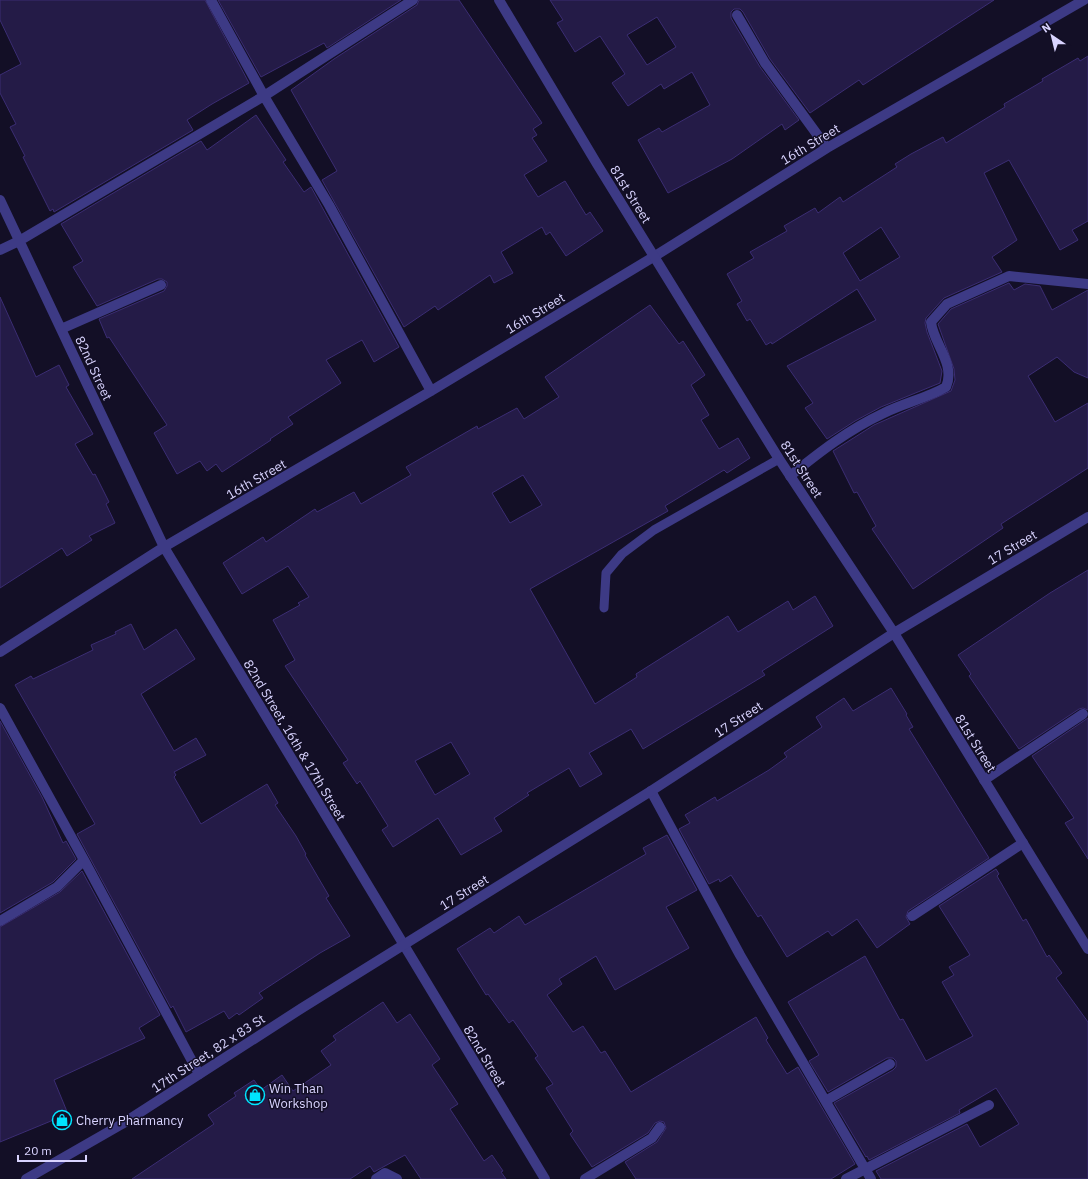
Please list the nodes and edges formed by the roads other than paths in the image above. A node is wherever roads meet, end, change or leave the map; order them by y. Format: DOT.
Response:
graph roads {
  1 [pos="211,0"];
  2 [pos="413,0"];
  3 [pos="500,0"];
  4 [pos="1084,0"];
  5 [pos="737,15"];
  6 [pos="264,96"];
  7 [pos="826,148"];
  8 [pos="0,200"];
  9 [pos="19,241"];
  10 [pos="0,250"];
  11 [pos="655,256"];
  12 [pos="1088,284"];
  13 [pos="161,285"];
  14 [pos="61,329"];
  15 [pos="431,391"];
  16 [pos="779,459"];
  17 [pos="790,476"];
  18 [pos="1088,516"];
  19 [pos="164,547"];
  20 [pos="604,608"];
  21 [pos="894,633"];
  22 [pos="0,652"];
  23 [pos="0,708"];
  24 [pos="1083,714"];
  25 [pos="984,780"];
  26 [pos="651,791"];
  27 [pos="1024,843"];
  28 [pos="84,860"];
  29 [pos="912,916"];
  30 [pos="0,921"];
  31 [pos="403,946"];
  32 [pos="1088,949"];
  33 [pos="890,1064"];
  34 [pos="200,1074"];
  35 [pos="827,1100"];
  36 [pos="989,1105"];
  37 [pos="660,1127"];
  38 [pos="866,1168"];
  39 [pos="26,1179"];
  40 [pos="376,1179"];
  41 [pos="397,1179"];
  42 [pos="545,1179"];
  43 [pos="585,1179"];
  44 [pos="846,1179"];
  45 [pos="871,1179"];
  1 -- 6 [label="street"];
  2 -- 6 [label="street"];
  3 -- 11 [label="street, 81st Street"];
  4 -- 7 [label="street, 16th Street"];
  5 -- 7 [label="street"];
  6 -- 9 [label="street"];
  6 -- 15 [label="street"];
  7 -- 11 [label="street, 16th Street"];
  8 -- 9 [label="street, 82nd Street"];
  9 -- 10 [label="street"];
  9 -- 14 [label="street, 82nd Street"];
  11 -- 15 [label="street, 16th Street"];
  11 -- 16 [label="street, 81st Street"];
  12 -- 17 [label="street"];
  13 -- 14 [label="street"];
  14 -- 19 [label="street, 82nd Street"];
  15 -- 19 [label="street, 16th Street"];
  16 -- 17 [label="street, 81st Street"];
  16 -- 20 [label="lane"];
  17 -- 21 [label="street, 81st Street"];
  18 -- 21 [label="street, 17 Street"];
  19 -- 22 [label="street, 16th Street"];
  19 -- 31 [label="street, 82nd Street, 16th & 17th Street"];
  21 -- 25 [label="street, 81st Street"];
  21 -- 26 [label="street, 17 Street"];
  23 -- 28 [label="street"];
  24 -- 25 [label="street"];
  25 -- 27 [label="street, 81st Street"];
  26 -- 31 [label="street, 17 Street"];
  26 -- 35 [label="street"];
  27 -- 29 [label="street"];
  27 -- 32 [label="street, 81st Street"];
  28 -- 30 [label="street"];
  28 -- 34 [label="street"];
  31 -- 34 [label="street, 17th Street, 82 x 83 St"];
  31 -- 42 [label="street, 82nd Street"];
  33 -- 35 [label="street"];
  34 -- 39 [label="street, 17th Street, 82 x 83 St"];
  35 -- 38 [label="street"];
  36 -- 38 [label="street"];
  37 -- 43 [label="street"];
  38 -- 44 [label="street"];
  38 -- 45 [label="street"];
  40 -- 41 [label="street"];
}
